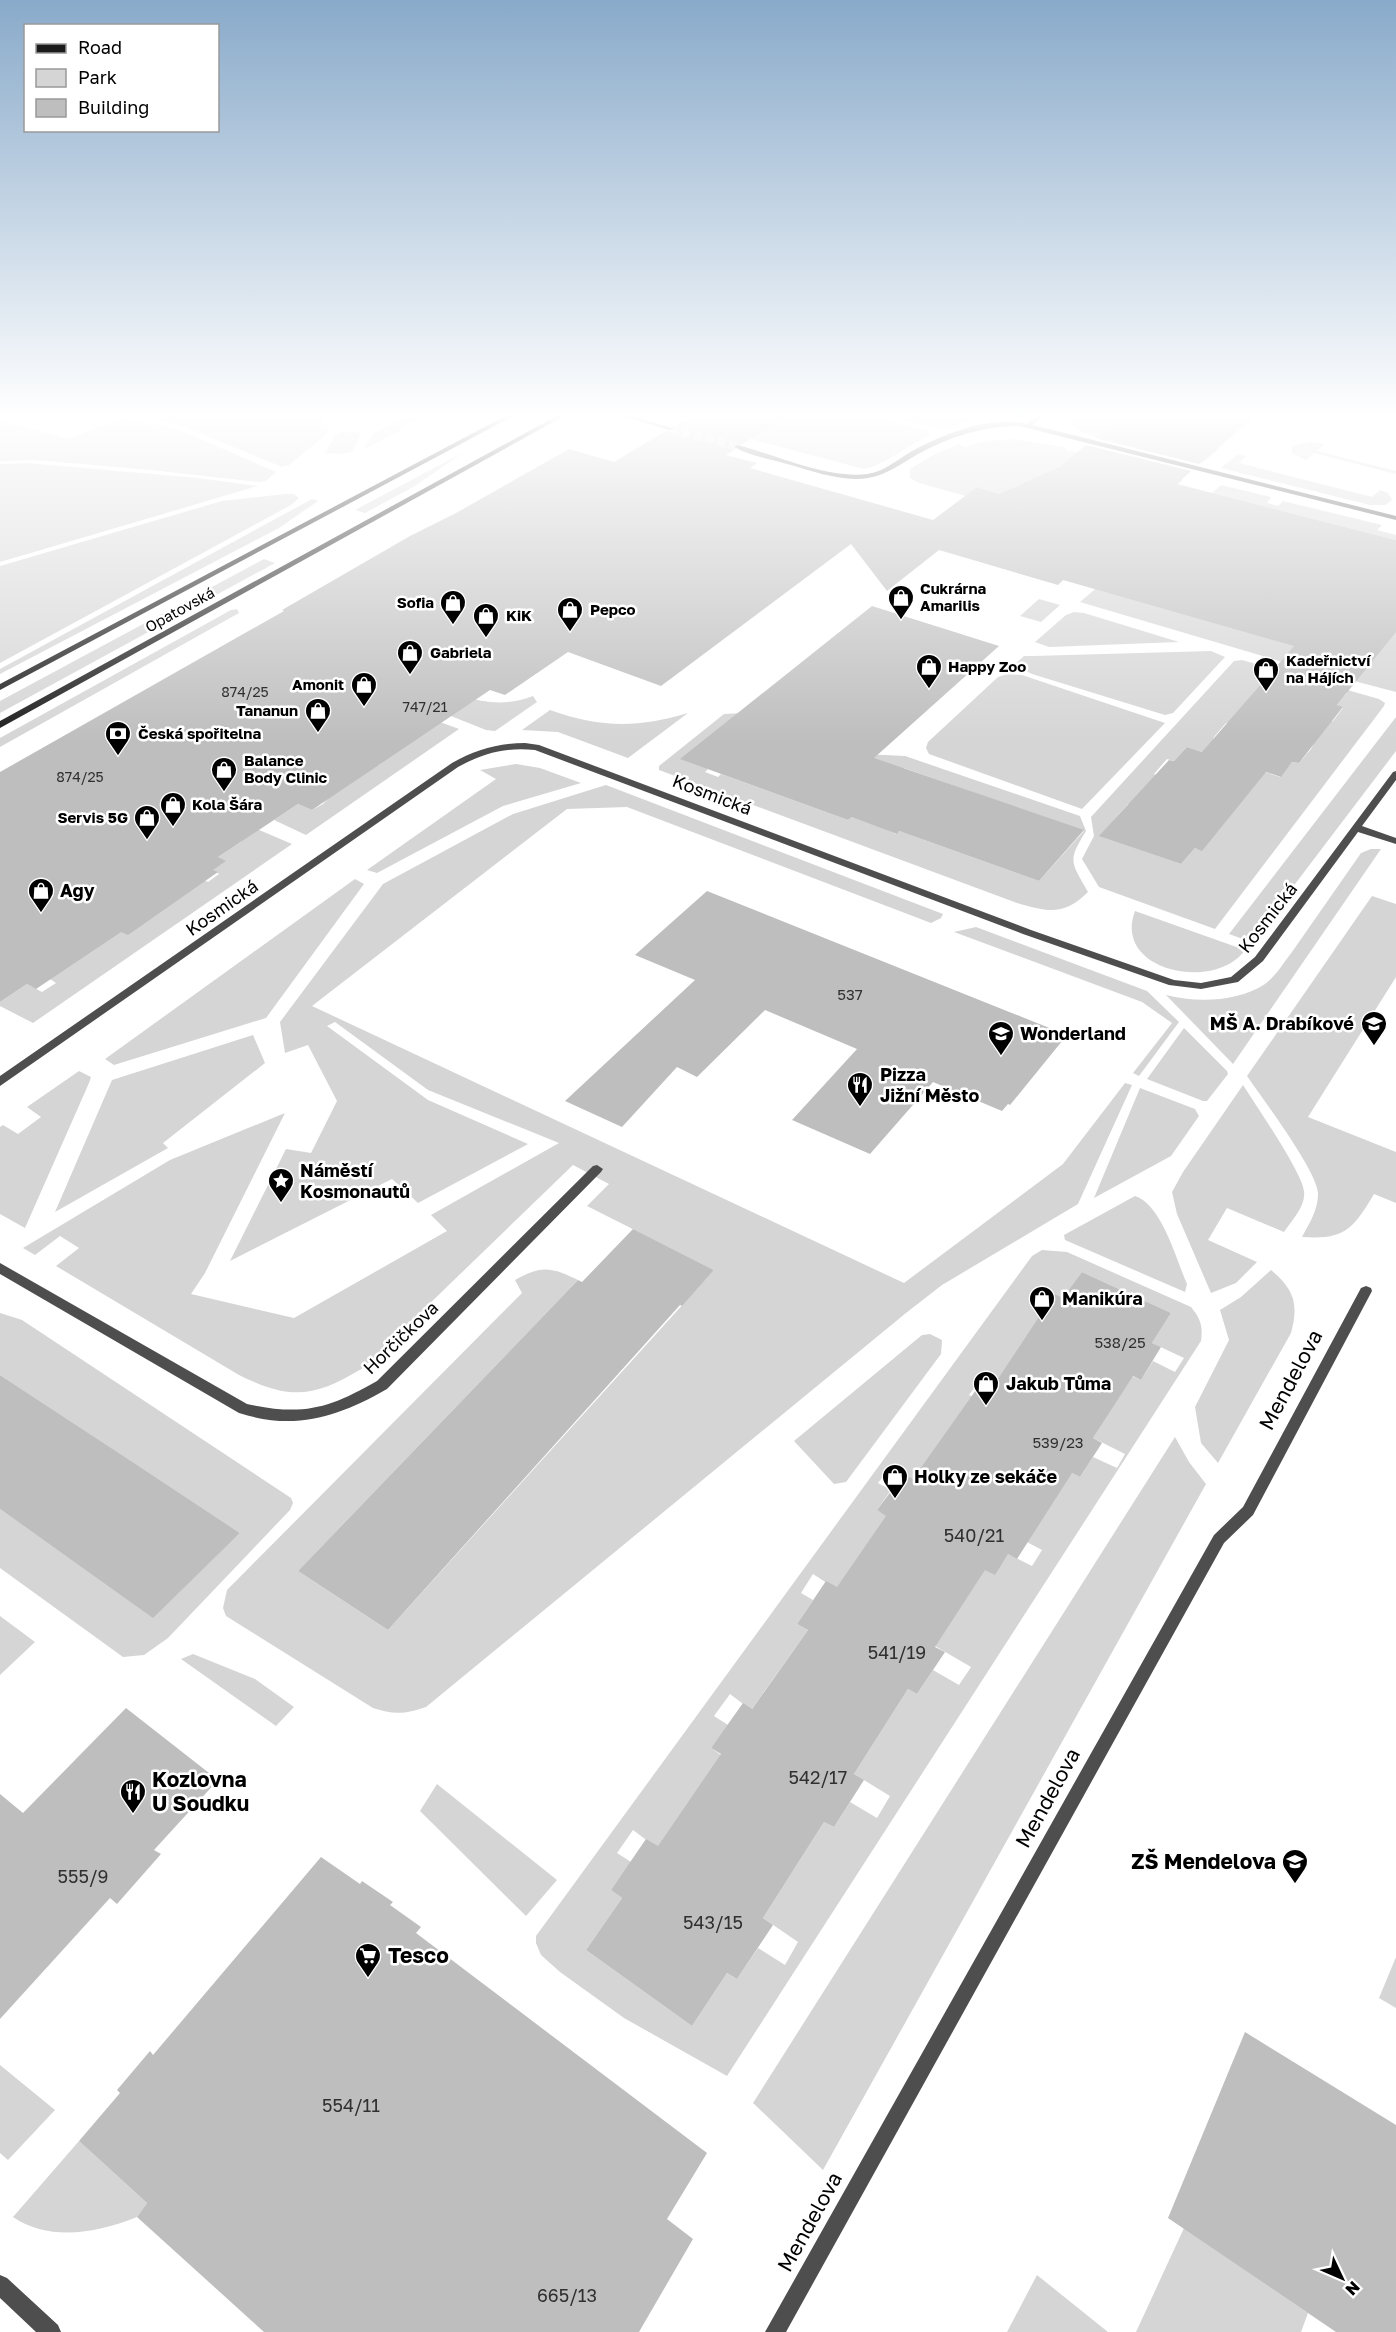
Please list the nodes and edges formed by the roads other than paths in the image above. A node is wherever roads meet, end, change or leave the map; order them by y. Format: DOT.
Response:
graph roads {
  1 [pos="307,524"];
  2 [pos="365,524"];
  3 [pos="0,687"];
  4 [pos="0,725"];
  5 [pos="1396,774"];
  6 [pos="1357,828"];
  7 [pos="1396,841"];
  8 [pos="0,1082"];
  9 [pos="597,1169"];
  10 [pos="0,1268"];
  11 [pos="1366,1292"];
  12 [pos="0,2285"];
  13 [pos="51,2332"];
  14 [pos="775,2332"];
  1 -- 3 [label="main road, Opatovská"];
  2 -- 4 [label="main road, Opatovská"];
  5 -- 6 [label="street, Kosmická"];
  6 -- 7 [label="street"];
  6 -- 8 [label="street, Kosmická"];
  9 -- 10 [label="street, Horčičkova"];
  11 -- 14 [label="street, Mendelova"];
  12 -- 13 [label="street"];
}
